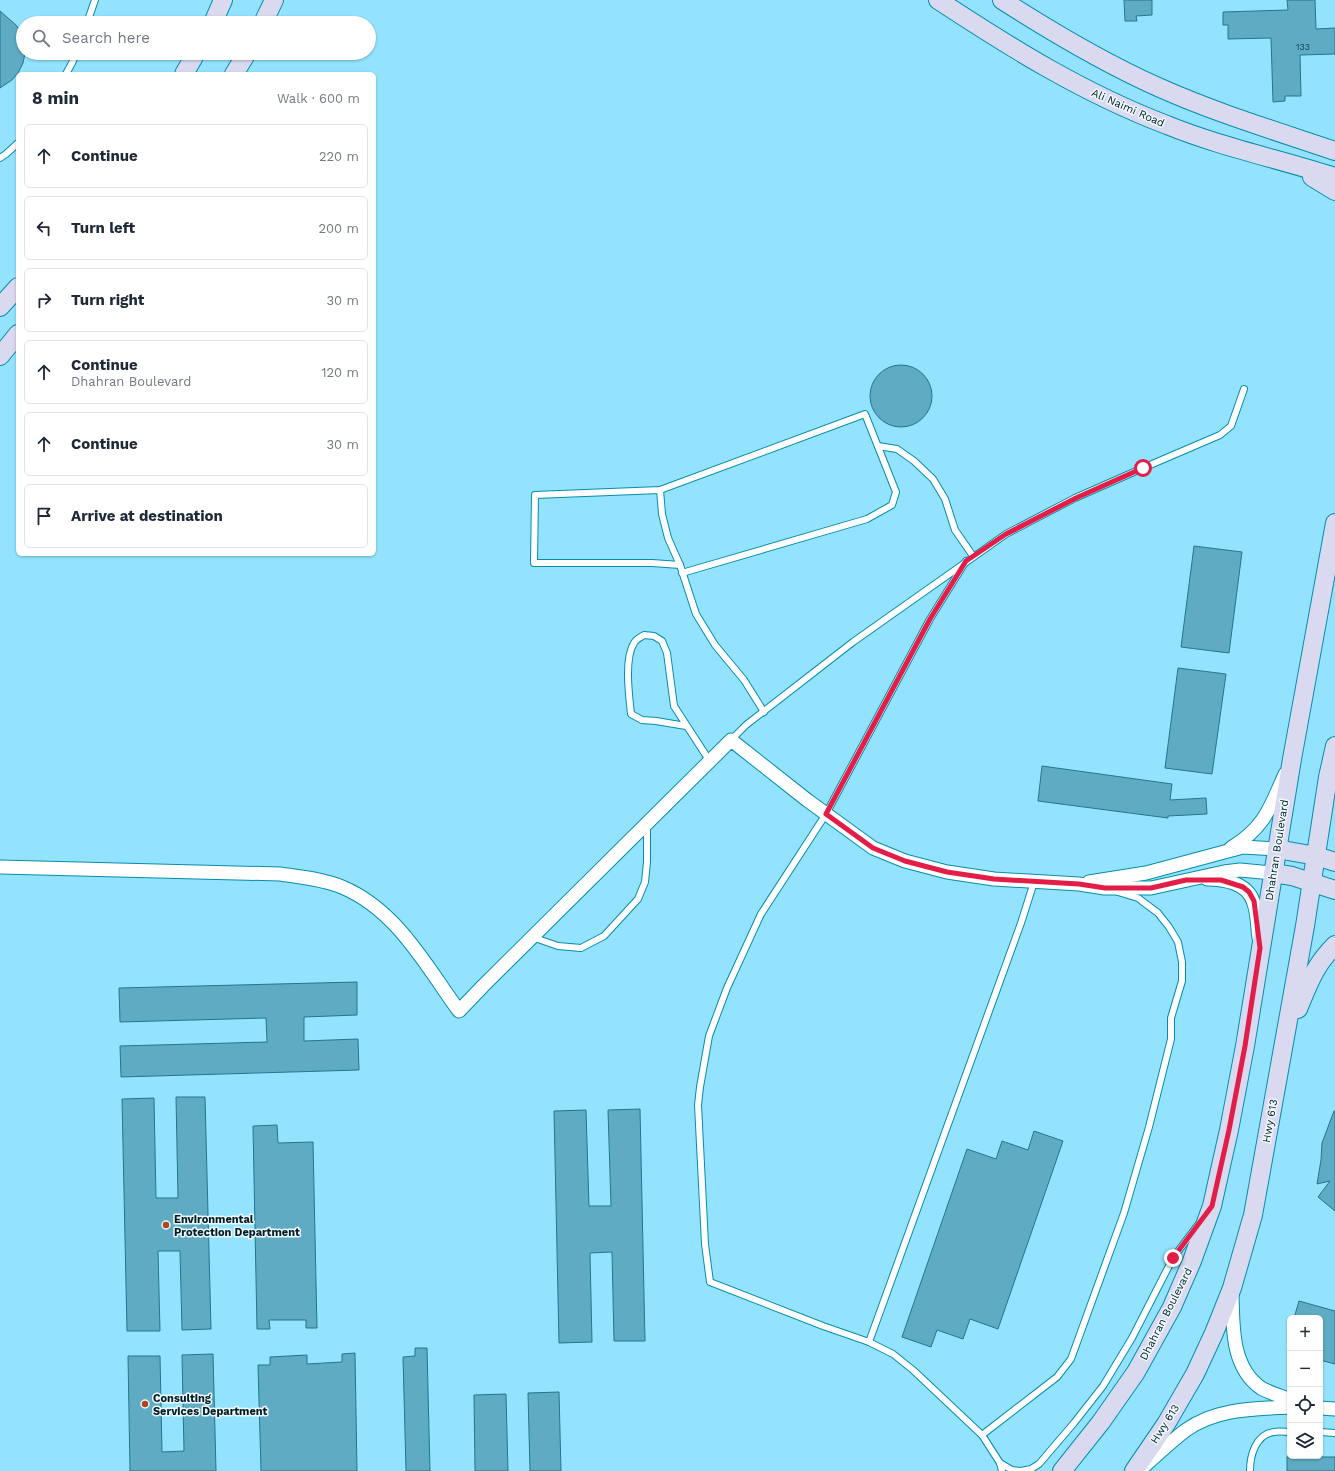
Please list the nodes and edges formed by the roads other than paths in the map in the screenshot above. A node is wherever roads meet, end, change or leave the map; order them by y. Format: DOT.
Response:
graph roads {
  1 [pos="95,0"];
  2 [pos="223,0"];
  3 [pos="274,0"];
  4 [pos="938,0"];
  5 [pos="1002,0"];
  6 [pos="89,16"];
  7 [pos="216,16"];
  8 [pos="266,16"];
  9 [pos="74,60"];
  10 [pos="192,60"];
  11 [pos="243,60"];
  12 [pos="67,72"];
  13 [pos="185,72"];
  14 [pos="235,72"];
  15 [pos="16,145"];
  16 [pos="1335,151"];
  17 [pos="0,158"];
  18 [pos="1291,163"];
  19 [pos="1335,177"];
  20 [pos="1335,191"];
  21 [pos="16,289"];
  22 [pos="0,307"];
  23 [pos="16,336"];
  24 [pos="0,356"];
  25 [pos="1244,389"];
  26 [pos="878,446"];
  27 [pos="660,490"];
  28 [pos="1335,523"];
  29 [pos="973,556"];
  30 [pos="966,561"];
  31 [pos="680,565"];
  32 [pos="682,573"];
  33 [pos="764,712"];
  34 [pos="686,726"];
  35 [pos="731,740"];
  36 [pos="1335,746"];
  37 [pos="1292,759"];
  38 [pos="709,760"];
  39 [pos="1328,777"];
  40 [pos="1335,796"];
  41 [pos="826,814"];
  42 [pos="646,824"];
  43 [pos="1277,849"];
  44 [pos="1224,852"];
  45 [pos="1316,856"];
  46 [pos="1335,862"];
  47 [pos="0,867"];
  48 [pos="1273,873"];
  49 [pos="1186,880"];
  50 [pos="1034,882"];
  51 [pos="1312,883"];
  52 [pos="1079,884"];
  53 [pos="1105,888"];
  54 [pos="1335,890"];
  55 [pos="532,937"];
  56 [pos="1335,945"];
  57 [pos="1260,948"];
  58 [pos="1284,1041"];
  59 [pos="1212,1206"];
  60 [pos="1232,1288"];
  61 [pos="869,1342"];
  62 [pos="1287,1399"];
  63 [pos="1287,1407"];
  64 [pos="1323,1408"];
  65 [pos="1335,1408"];
  66 [pos="1287,1432"];
  67 [pos="1323,1432"];
  68 [pos="1335,1432"];
  69 [pos="982,1435"];
  70 [pos="1000,1463"];
  71 [pos="1002,1471"];
  72 [pos="1062,1471"];
  73 [pos="1134,1471"];
  74 [pos="1138,1471"];
  75 [pos="1250,1471"];
  1 -- 6 [label="lane"];
  2 -- 7 [label="main road"];
  3 -- 8 [label="main road"];
  4 -- 18 [label="main road, Ali Naimi Road"];
  5 -- 16 [label="main road"];
  9 -- 12 [label="lane"];
  10 -- 13 [label="main road"];
  11 -- 14 [label="main road"];
  15 -- 17 [label="lane"];
  18 -- 19 [label="main road, Ali Naimi Road"];
  18 -- 20 [label="main road"];
  21 -- 22 [label="main road"];
  23 -- 24 [label="main road"];
  25 -- 29 [label="lane"];
  26 -- 27 [label="lane"];
  26 -- 29 [label="lane"];
  26 -- 32 [label="lane"];
  27 -- 31 [label="lane"];
  27 -- 31 [label="lane"];
  28 -- 37 [label="main road, Dhahran Boulevard"];
  29 -- 30 [label="lane"];
  30 -- 33 [label="lane"];
  30 -- 41 [label="lane"];
  31 -- 32 [label="lane"];
  32 -- 33 [label="lane"];
  33 -- 35 [label="lane"];
  34 -- 34 [label="lane"];
  34 -- 38 [label="lane"];
  35 -- 38 [label="street"];
  35 -- 41 [label="street"];
  36 -- 39 [label="main road, Hwy 613"];
  37 -- 43 [label="main road, Dhahran Boulevard"];
  37 -- 44 [label="street"];
  38 -- 42 [label="street"];
  39 -- 40 [label="main road"];
  39 -- 45 [label="main road, Hwy 613"];
  41 -- 50 [label="street"];
  41 -- 61 [label="lane"];
  42 -- 55 [label="street"];
  42 -- 55 [label="lane"];
  43 -- 44 [label="street"];
  43 -- 45 [label="main road"];
  43 -- 48 [label="main road, Dhahran Boulevard"];
  44 -- 52 [label="street"];
  45 -- 46 [label="main road"];
  45 -- 51 [label="main road, Hwy 613"];
  47 -- 55 [label="street"];
  48 -- 49 [label="street"];
  48 -- 51 [label="main road"];
  48 -- 57 [label="main road, Dhahran Boulevard"];
  49 -- 53 [label="street"];
  49 -- 57 [label="street"];
  50 -- 52 [label="street"];
  50 -- 61 [label="lane"];
  51 -- 54 [label="main road"];
  51 -- 58 [label="main road, Hwy 613"];
  52 -- 53 [label="street"];
  53 -- 69 [label="lane"];
  56 -- 58 [label="main road"];
  57 -- 59 [label="main road, Dhahran Boulevard"];
  58 -- 60 [label="main road, Hwy 613"];
  59 -- 70 [label="lane"];
  59 -- 72 [label="main road, Dhahran Boulevard"];
  60 -- 62 [label="street"];
  60 -- 73 [label="main road, Hwy 613"];
  61 -- 69 [label="lane"];
  63 -- 74 [label="street"];
  64 -- 65 [label="street"];
  66 -- 75 [label="lane"];
  67 -- 68 [label="lane"];
  69 -- 70 [label="lane"];
  70 -- 71 [label="lane"];
}
